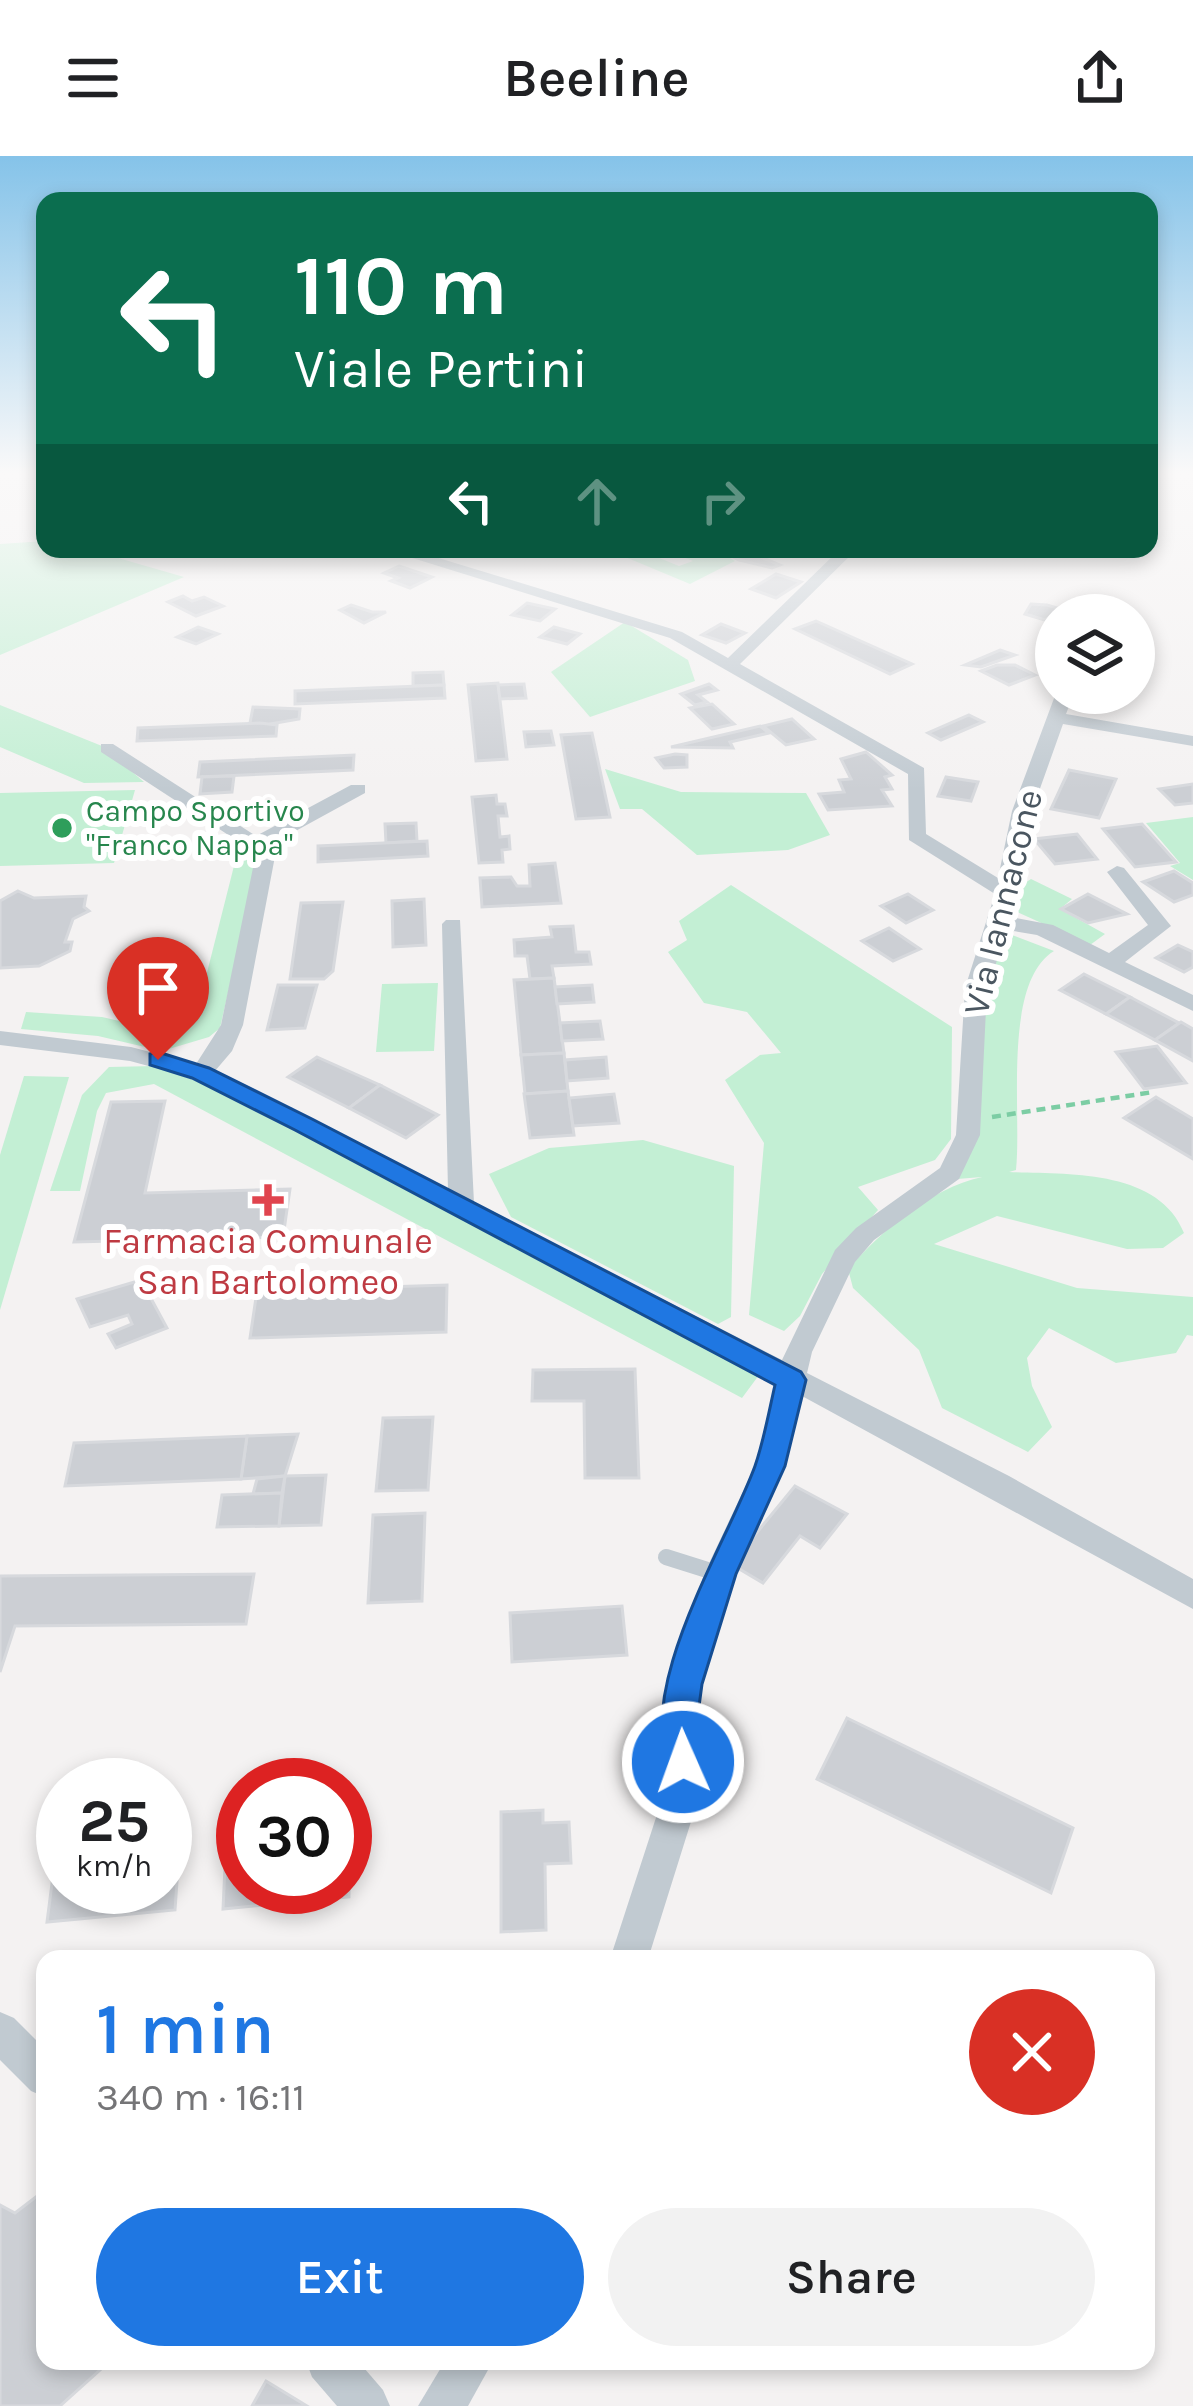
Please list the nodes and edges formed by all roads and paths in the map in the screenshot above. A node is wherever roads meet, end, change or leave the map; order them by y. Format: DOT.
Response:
graph roads {
  1 [pos="496,580"];
  2 [pos="817,580"];
  3 [pos="731,664"];
  4 [pos="1059,714"];
  5 [pos="1058,718"];
  6 [pos="1193,741"];
  7 [pos="107,748"];
  8 [pos="358,789"];
  9 [pos="258,843"];
  10 [pos="1117,872"];
  11 [pos="1004,891"];
  12 [pos="452,924"];
  13 [pos="999,925"];
  14 [pos="1111,962"];
  15 [pos="1193,1004"];
  16 [pos="0,1038"];
  17 [pos="201,1073"];
  18 [pos="1153,1092"];
  19 [pos="968,1121"];
  20 [pos="461,1204"];
  21 [pos="791,1380"];
  22 [pos="666,1557"];
  23 [pos="720,1574"];
  24 [pos="1193,1595"];
  25 [pos="632,1950"];
  26 [pos="0,2032"];
  27 [pos="36,2068"];
  28 [pos="336,2370"];
  29 [pos="465,2370"];
  30 [pos="367,2406"];
  31 [pos="441,2406"];
  1 -- 3 [label="street"];
  2 -- 3 [label="street"];
  3 -- 11 [label="street"];
  4 -- 5 [label="street, Via Iannacone"];
  5 -- 6 [label="street"];
  5 -- 11 [label="street, Via Iannacone"];
  7 -- 9 [label="street"];
  8 -- 9 [label="street"];
  9 -- 17 [label="street"];
  10 -- 14 [label="street"];
  11 -- 13 [label="street, Via Iannacone"];
  12 -- 20 [label="street"];
  13 -- 14 [label="street"];
  13 -- 19 [label="street, Via Iannacone"];
  14 -- 15 [label="street"];
  16 -- 17 [label="street"];
  17 -- 20 [label="street"];
  18 -- 19 [label="path"];
  19 -- 21 [label="street, Via Iannacone"];
  20 -- 21 [label="street"];
  21 -- 23 [label="street, Via Iannacone"];
  21 -- 24 [label="street"];
  22 -- 23 [label="lane"];
  23 -- 25 [label="street, Via Iannacone"];
  26 -- 27 [label="street"];
  28 -- 30 [label="street"];
  29 -- 31 [label="street"];
}
